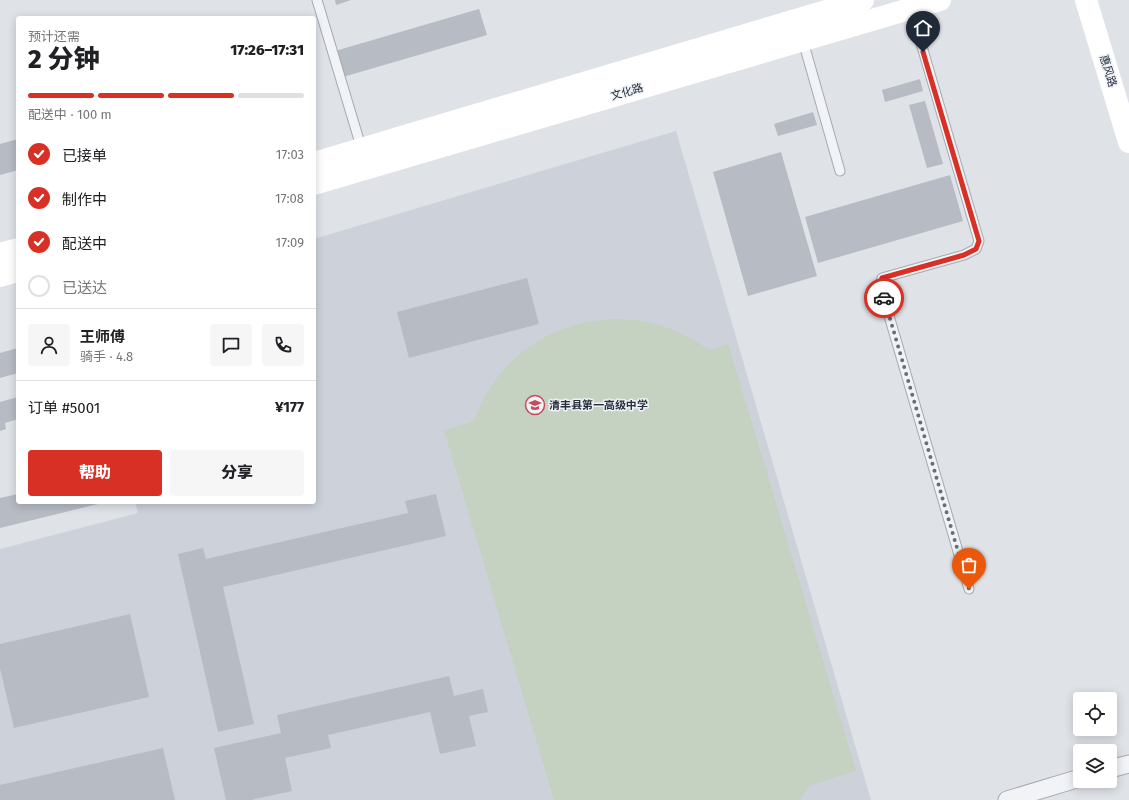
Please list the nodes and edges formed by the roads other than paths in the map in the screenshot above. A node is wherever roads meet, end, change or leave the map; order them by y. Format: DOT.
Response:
graph roads {
  1 [pos="317,0"];
  2 [pos="863,0"];
  3 [pos="940,0"];
  4 [pos="1086,0"];
  5 [pos="911,9"];
  6 [pos="803,40"];
  7 [pos="1129,142"];
  8 [pos="362,150"];
  9 [pos="316,163"];
  10 [pos="840,171"];
  11 [pos="316,183"];
  12 [pos="16,250"];
  13 [pos="0,254"];
  14 [pos="16,272"];
  15 [pos="0,276"];
  16 [pos="969,589"];
  17 [pos="1129,764"];
  18 [pos="1117,767"];
  19 [pos="1073,780"];
  20 [pos="1007,800"];
  1 -- 8 [label="lane"];
  2 -- 8 [label="main road, 文化路"];
  3 -- 5 [label="main road, 文化路"];
  4 -- 7 [label="main road, 惠风路"];
  5 -- 6 [label="main road, 文化路"];
  5 -- 16 [label="lane"];
  6 -- 10 [label="lane"];
  6 -- 11 [label="main road, 文化路"];
  8 -- 9 [label="main road, 文化路"];
  12 -- 13 [label="main road"];
  14 -- 15 [label="main road"];
  17 -- 18 [label="street"];
  19 -- 20 [label="street"];
}
